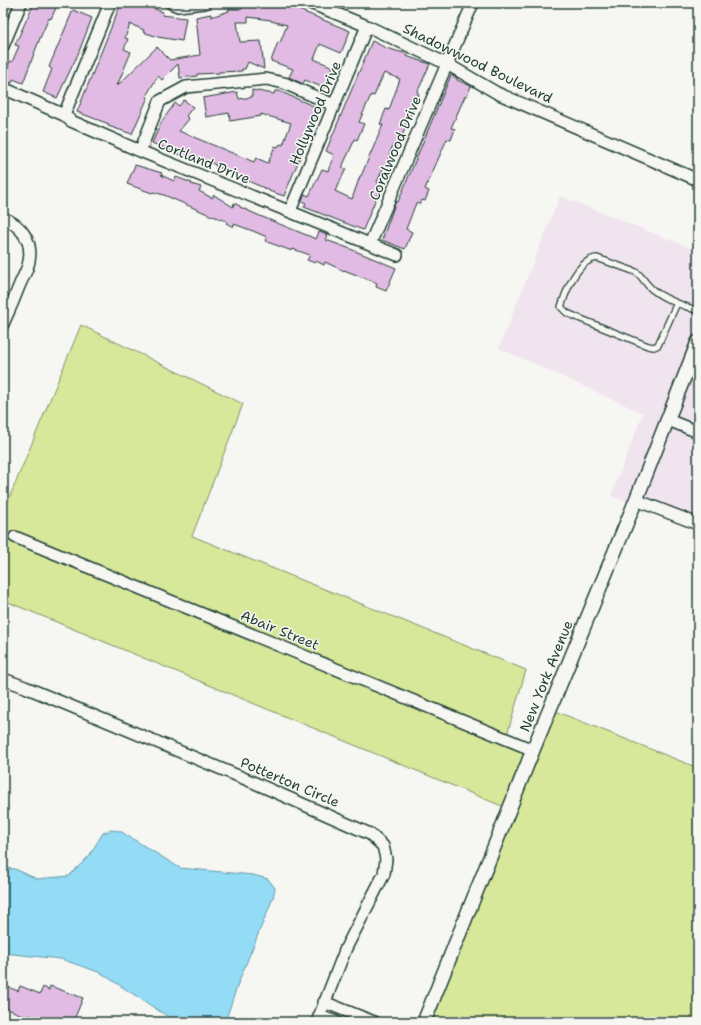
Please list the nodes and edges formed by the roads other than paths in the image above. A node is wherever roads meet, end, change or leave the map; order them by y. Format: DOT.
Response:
graph roads {
  1 [pos="21,3"];
  2 [pos="110,3"];
  3 [pos="171,3"];
  4 [pos="205,3"];
  5 [pos="310,3"];
  6 [pos="473,3"];
  7 [pos="367,26"];
  8 [pos="3,46"];
  9 [pos="447,64"];
  10 [pos="3,88"];
  11 [pos="334,105"];
  12 [pos="64,115"];
  13 [pos="140,151"];
  14 [pos="698,180"];
  15 [pos="290,211"];
  16 [pos="3,218"];
  17 [pos="370,244"];
  18 [pos="397,255"];
  19 [pos="677,303"];
  20 [pos="698,311"];
  21 [pos="3,324"];
  22 [pos="698,342"];
  23 [pos="668,420"];
  24 [pos="698,432"];
  25 [pos="636,500"];
  26 [pos="698,524"];
  27 [pos="15,538"];
  28 [pos="3,680"];
  29 [pos="533,750"];
  30 [pos="324,1002"];
  31 [pos="318,1019"];
  32 [pos="359,1019"];
  33 [pos="336,1022"];
  34 [pos="374,1022"];
  35 [pos="424,1022"];
  1 -- 8 [label="street"];
  2 -- 12 [label="street"];
  3 -- 4 [label="street"];
  5 -- 7 [label="street, Shadowwood Boulevard"];
  6 -- 9 [label="street, Coralwood Drive"];
  7 -- 9 [label="street, Shadowwood Boulevard"];
  7 -- 11 [label="street, Hollywood Drive"];
  9 -- 14 [label="street, Shadowwood Boulevard"];
  9 -- 17 [label="street, Coralwood Drive"];
  10 -- 12 [label="street, Cortland Drive"];
  11 -- 13 [label="street"];
  11 -- 15 [label="street, Hollywood Drive"];
  12 -- 13 [label="street, Cortland Drive"];
  13 -- 15 [label="street, Cortland Drive"];
  15 -- 17 [label="street, Cortland Drive"];
  16 -- 21 [label="street"];
  17 -- 18 [label="street, Cortland Drive"];
  19 -- 19 [label="lane"];
  19 -- 20 [label="lane"];
  22 -- 23 [label="street, New York Avenue"];
  23 -- 24 [label="street"];
  23 -- 25 [label="street, New York Avenue"];
  25 -- 26 [label="street"];
  25 -- 29 [label="street, New York Avenue"];
  27 -- 29 [label="street, Abair Street"];
  28 -- 30 [label="street, Potterton Circle"];
  29 -- 35 [label="street, New York Avenue"];
  30 -- 31 [label="street, Potterton Circle"];
  30 -- 32 [label="street"];
  31 -- 33 [label="street"];
  32 -- 34 [label="street"];
}
